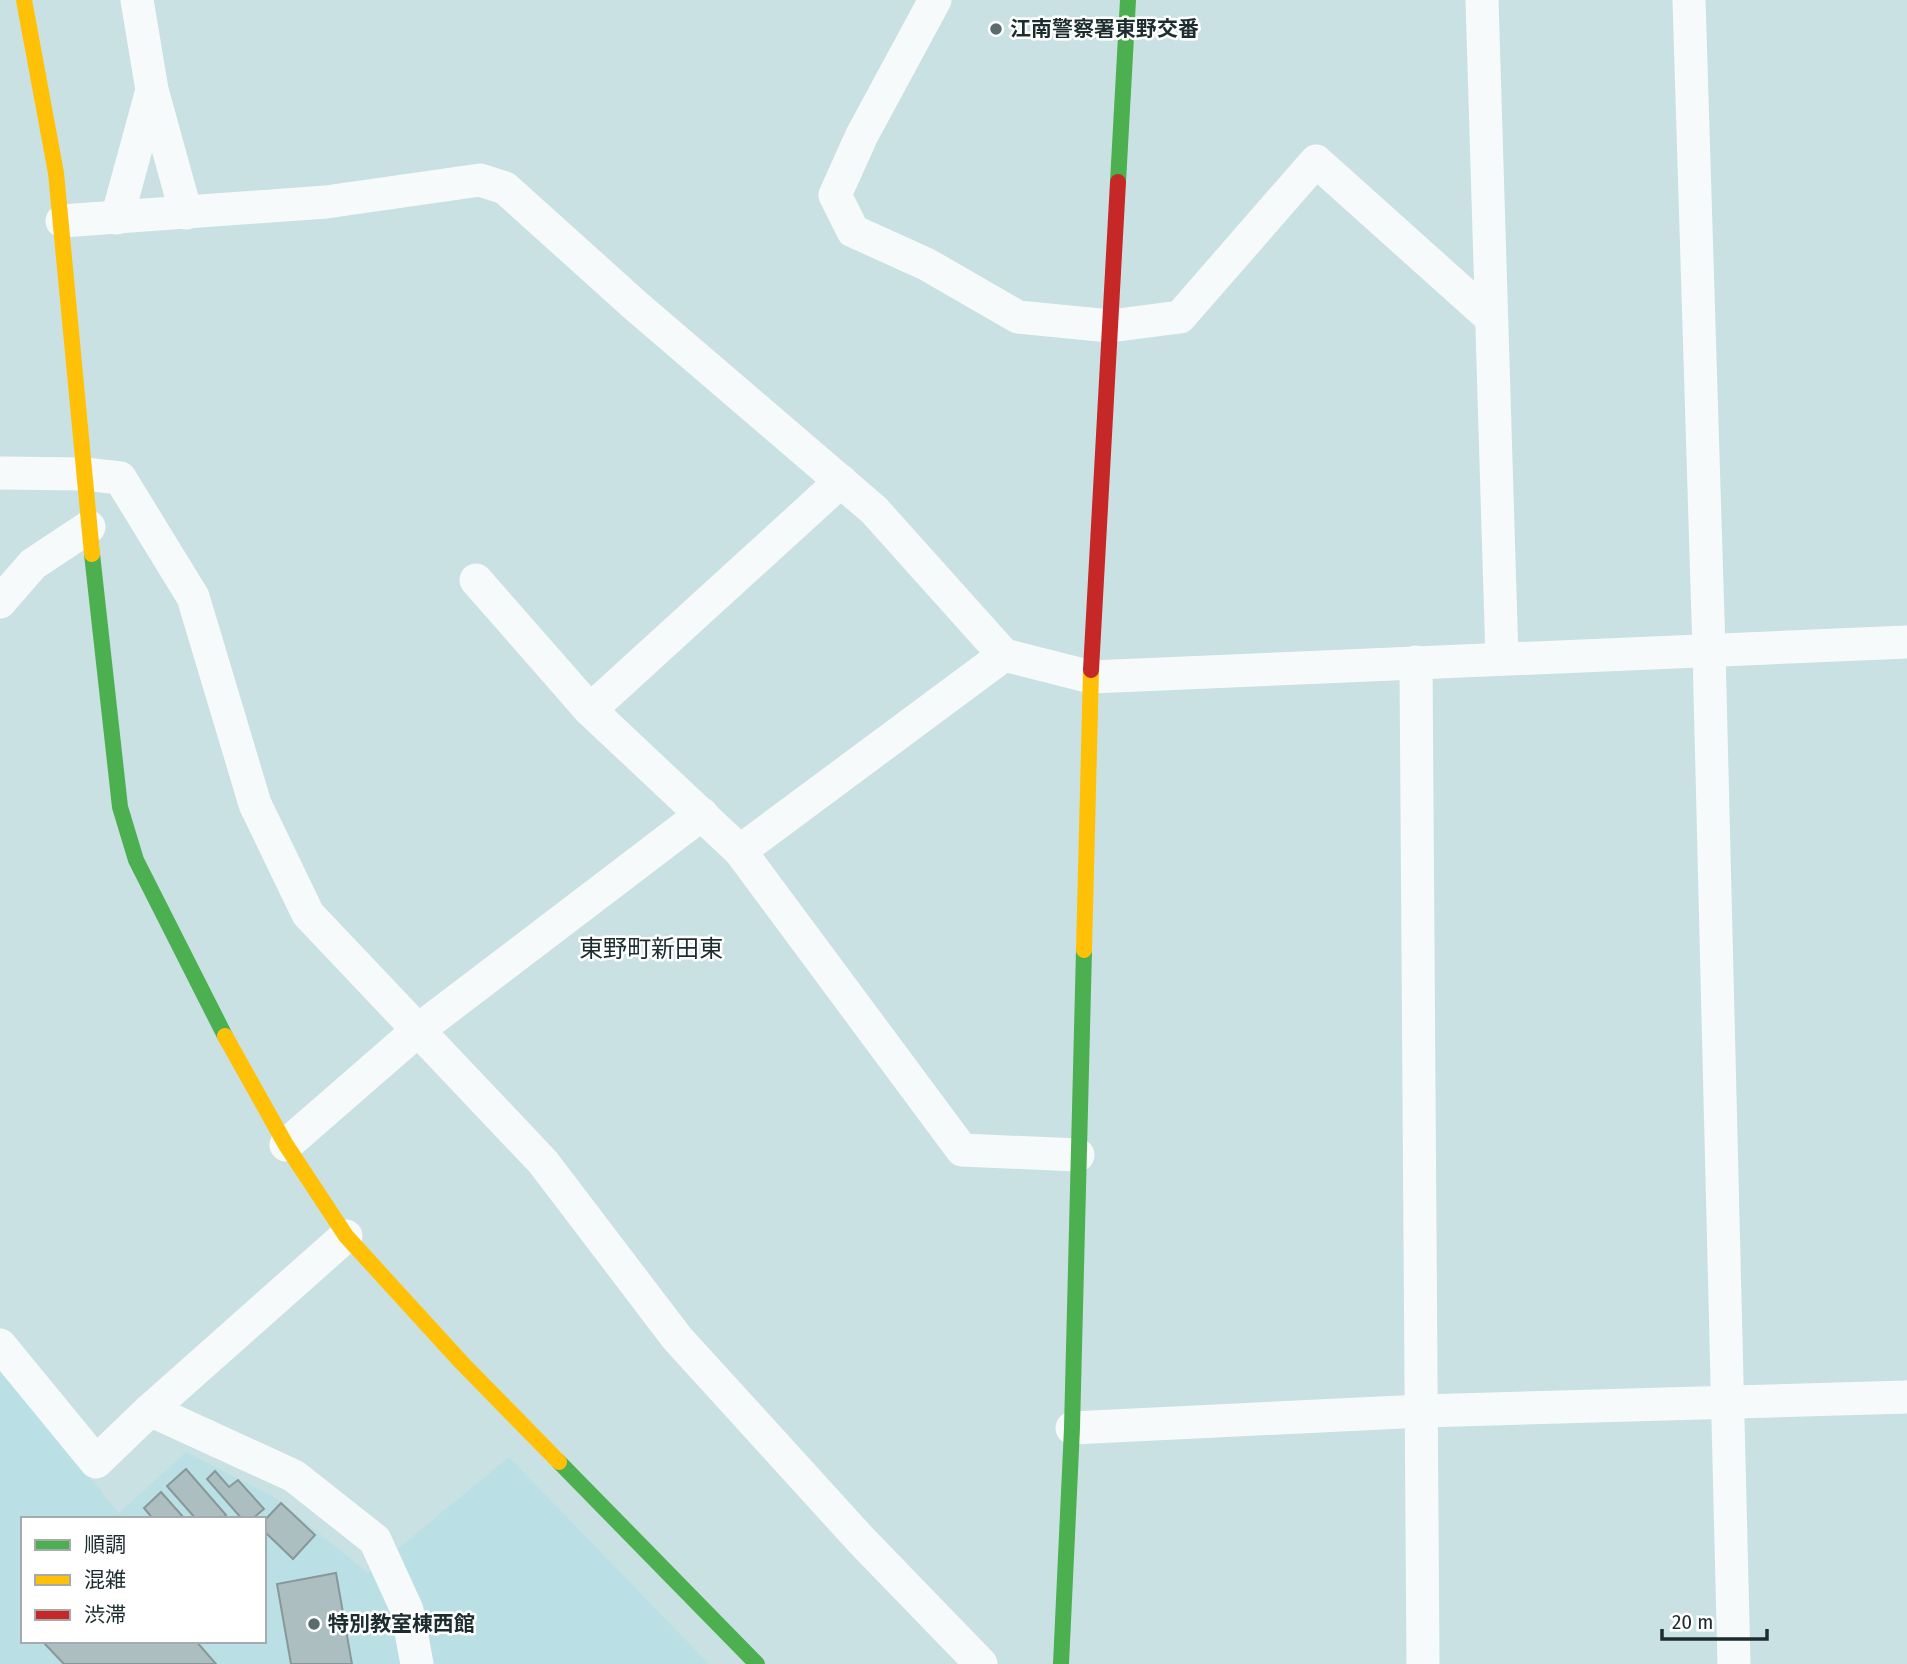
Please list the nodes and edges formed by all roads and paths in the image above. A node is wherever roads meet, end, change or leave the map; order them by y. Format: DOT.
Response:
graph roads {
  1 [pos="24,0"];
  2 [pos="934,0"];
  3 [pos="1128,0"];
  4 [pos="1482,0"];
  5 [pos="1689,0"];
  6 [pos="144,4"];
  7 [pos="152,90"];
  8 [pos="186,213"];
  9 [pos="117,218"];
  10 [pos="62,221"];
  11 [pos="1491,318"];
  12 [pos="1110,326"];
  13 [pos="0,473"];
  14 [pos="85,474"];
  15 [pos="841,481"];
  16 [pos="89,527"];
  17 [pos="476,580"];
  18 [pos="0,602"];
  19 [pos="1907,642"];
  20 [pos="1709,651"];
  21 [pos="1004,655"];
  22 [pos="1502,659"];
  23 [pos="1416,662"];
  24 [pos="1091,677"];
  25 [pos="590,710"];
  26 [pos="702,814"];
  27 [pos="740,851"];
  28 [pos="417,1031"];
  29 [pos="286,1145"];
  30 [pos="1078,1154"];
  31 [pos="346,1236"];
  32 [pos="0,1345"];
  33 [pos="1907,1397"];
  34 [pos="1728,1404"];
  35 [pos="150,1410"];
  36 [pos="1422,1411"];
  37 [pos="1072,1428"];
  38 [pos="417,1664"];
  39 [pos="757,1664"];
  40 [pos="981,1664"];
  41 [pos="1061,1664"];
  42 [pos="1423,1664"];
  43 [pos="1734,1664"];
  1 -- 10 [label="street"];
  2 -- 12 [label="street"];
  3 -- 12 [label="street"];
  4 -- 11 [label="street"];
  5 -- 20 [label="street"];
  6 -- 7 [label="street"];
  7 -- 8 [label="street"];
  7 -- 9 [label="street"];
  8 -- 9 [label="street"];
  8 -- 15 [label="street"];
  9 -- 10 [label="street"];
  10 -- 14 [label="street"];
  11 -- 12 [label="street"];
  11 -- 22 [label="street"];
  12 -- 24 [label="street"];
  13 -- 14 [label="street"];
  14 -- 16 [label="street"];
  14 -- 28 [label="street"];
  15 -- 21 [label="street"];
  15 -- 25 [label="street"];
  16 -- 18 [label="street"];
  16 -- 29 [label="street"];
  17 -- 25 [label="street"];
  19 -- 20 [label="street"];
  20 -- 22 [label="street"];
  20 -- 34 [label="street"];
  21 -- 24 [label="street"];
  21 -- 27 [label="street"];
  22 -- 23 [label="street"];
  23 -- 24 [label="street"];
  23 -- 36 [label="street"];
  24 -- 30 [label="street"];
  25 -- 26 [label="street"];
  26 -- 27 [label="street"];
  26 -- 28 [label="street"];
  27 -- 30 [label="street"];
  28 -- 29 [label="street"];
  28 -- 40 [label="street"];
  29 -- 31 [label="street"];
  30 -- 37 [label="street"];
  31 -- 35 [label="street"];
  31 -- 39 [label="street"];
  32 -- 35 [label="street"];
  33 -- 34 [label="street"];
  34 -- 36 [label="street"];
  34 -- 43 [label="street"];
  35 -- 38 [label="street"];
  36 -- 37 [label="street"];
  36 -- 42 [label="street"];
  37 -- 41 [label="street"];
}
